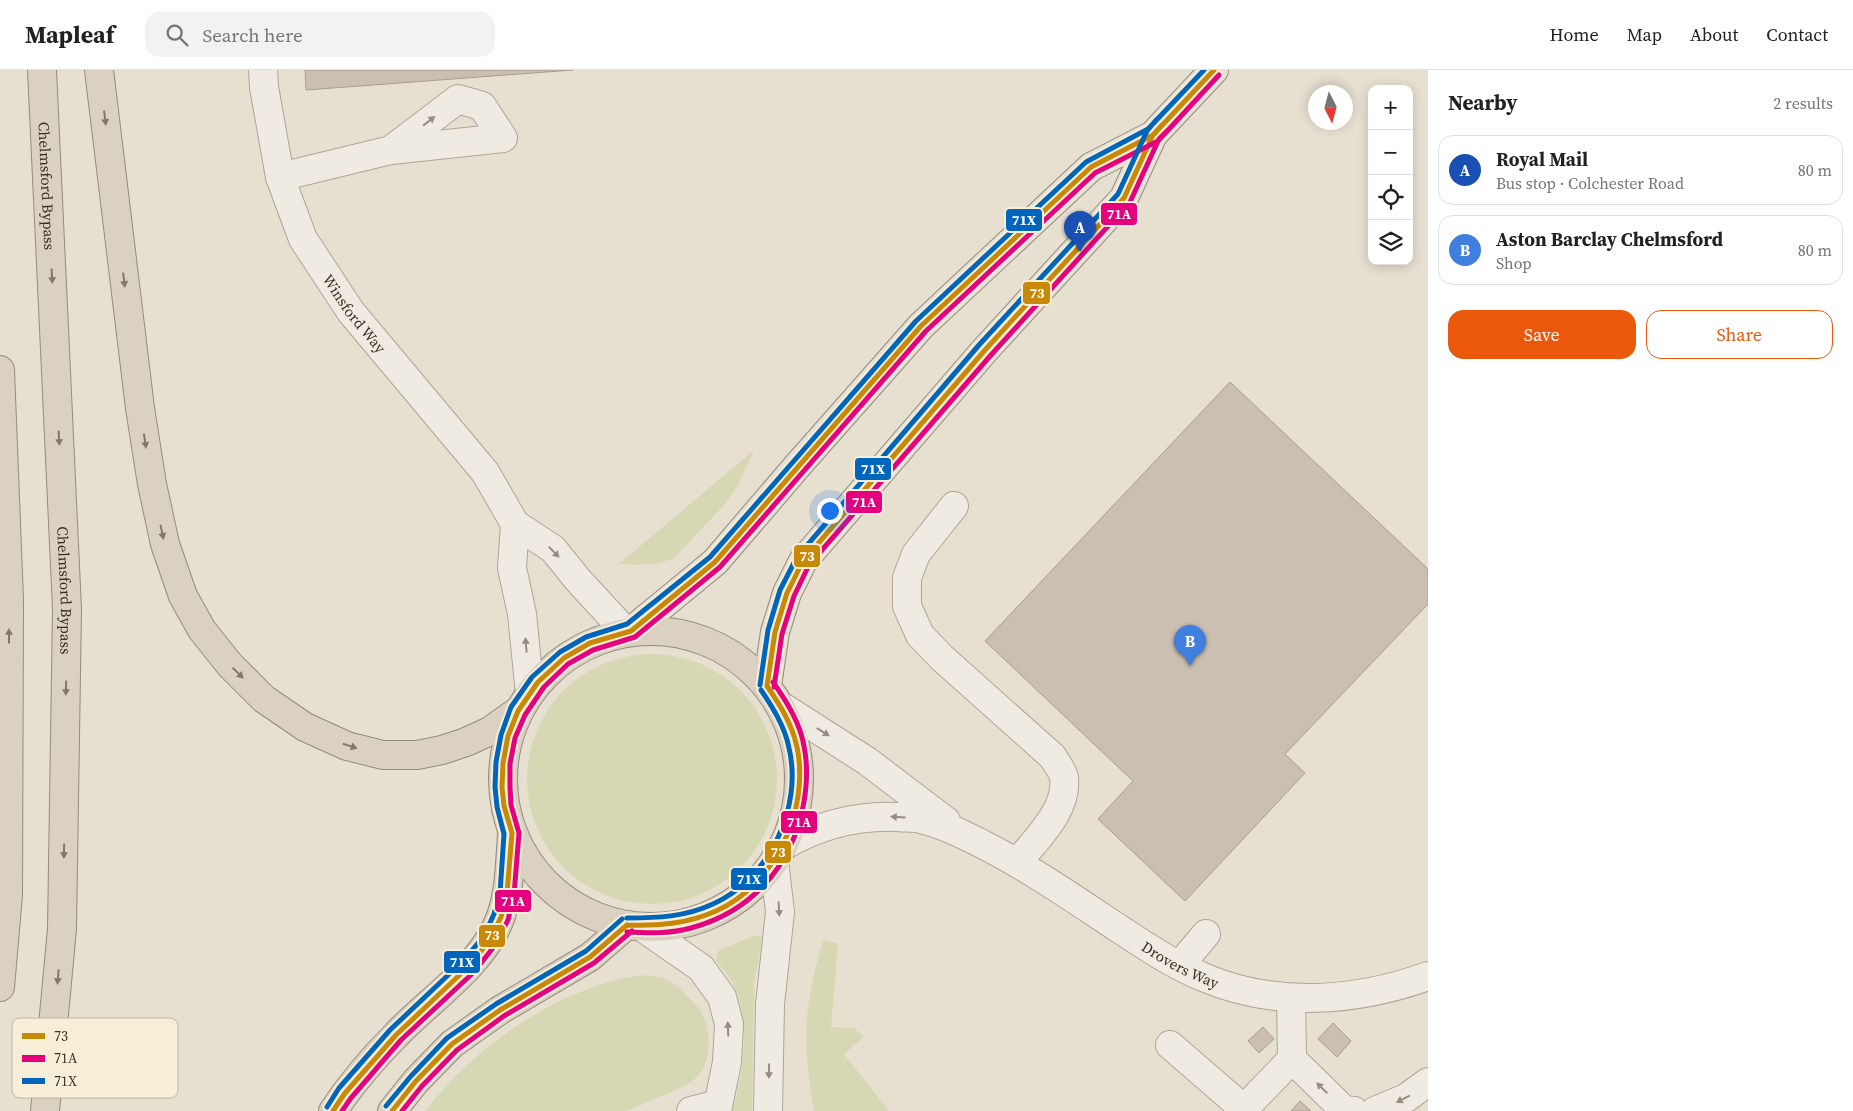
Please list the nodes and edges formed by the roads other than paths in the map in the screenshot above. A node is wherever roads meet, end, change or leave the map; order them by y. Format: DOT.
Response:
graph roads {
  1 [pos="42,70"];
  2 [pos="99,70"];
  3 [pos="263,70"];
  4 [pos="1214,70"];
  5 [pos="1153,136"];
  6 [pos="391,150"];
  7 [pos="280,177"];
  8 [pos="0,370"];
  9 [pos="954,506"];
  10 [pos="515,524"];
  11 [pos="628,632"];
  12 [pos="774,696"];
  13 [pos="524,702"];
  14 [pos="512,833"];
  15 [pos="962,833"];
  16 [pos="779,853"];
  17 [pos="1018,862"];
  18 [pos="635,926"];
  19 [pos="1206,934"];
  20 [pos="1180,966"];
  21 [pos="1428,976"];
  22 [pos="0,987"];
  23 [pos="1291,998"];
  24 [pos="54,1018"];
  25 [pos="1170,1045"];
  26 [pos="1292,1059"];
  27 [pos="1428,1082"];
  28 [pos="46,1098"];
  29 [pos="717,1107"];
  30 [pos="1243,1110"];
  31 [pos="45,1111"];
  32 [pos="333,1111"];
  33 [pos="392,1111"];
  34 [pos="692,1111"];
  35 [pos="768,1111"];
  36 [pos="1354,1111"];
  37 [pos="1375,1111"];
  1 -- 24 [label="highway, Chelmsford Bypass, one-way"];
  2 -- 13 [label="highway, one-way"];
  3 -- 7 [label="street, Winsford Way"];
  4 -- 5 [label="main road"];
  5 -- 11 [label="main road"];
  5 -- 12 [label="main road"];
  6 -- 6 [label="street, one-way"];
  6 -- 7 [label="street"];
  7 -- 10 [label="street, Winsford Way"];
  22 -- 8 [label="highway, one-way"];
  9 -- 17 [label="street"];
  10 -- 11 [label="street, Winsford Way, one-way"];
  13 -- 10 [label="street, one-way"];
  11 -- 12 [label="highway"];
  11 -- 13 [label="highway"];
  12 -- 15 [label="street, Drovers Way, one-way"];
  12 -- 16 [label="highway"];
  13 -- 14 [label="highway"];
  14 -- 18 [label="highway"];
  14 -- 32 [label="highway"];
  15 -- 16 [label="street, Drovers Way, one-way"];
  15 -- 17 [label="street, Drovers Way"];
  16 -- 18 [label="highway"];
  16 -- 35 [label="street, one-way"];
  17 -- 20 [label="street, Drovers Way"];
  29 -- 18 [label="street, one-way"];
  18 -- 33 [label="highway"];
  19 -- 20 [label="street"];
  20 -- 23 [label="street, Drovers Way"];
  21 -- 23 [label="street, Drovers Way"];
  23 -- 26 [label="street"];
  25 -- 30 [label="street"];
  26 -- 30 [label="street"];
  36 -- 26 [label="street, one-way"];
  27 -- 37 [label="street, one-way"];
  28 -- 31 [label="highway, Chelmsford Bypass, one-way"];
  29 -- 34 [label="street"];
}
